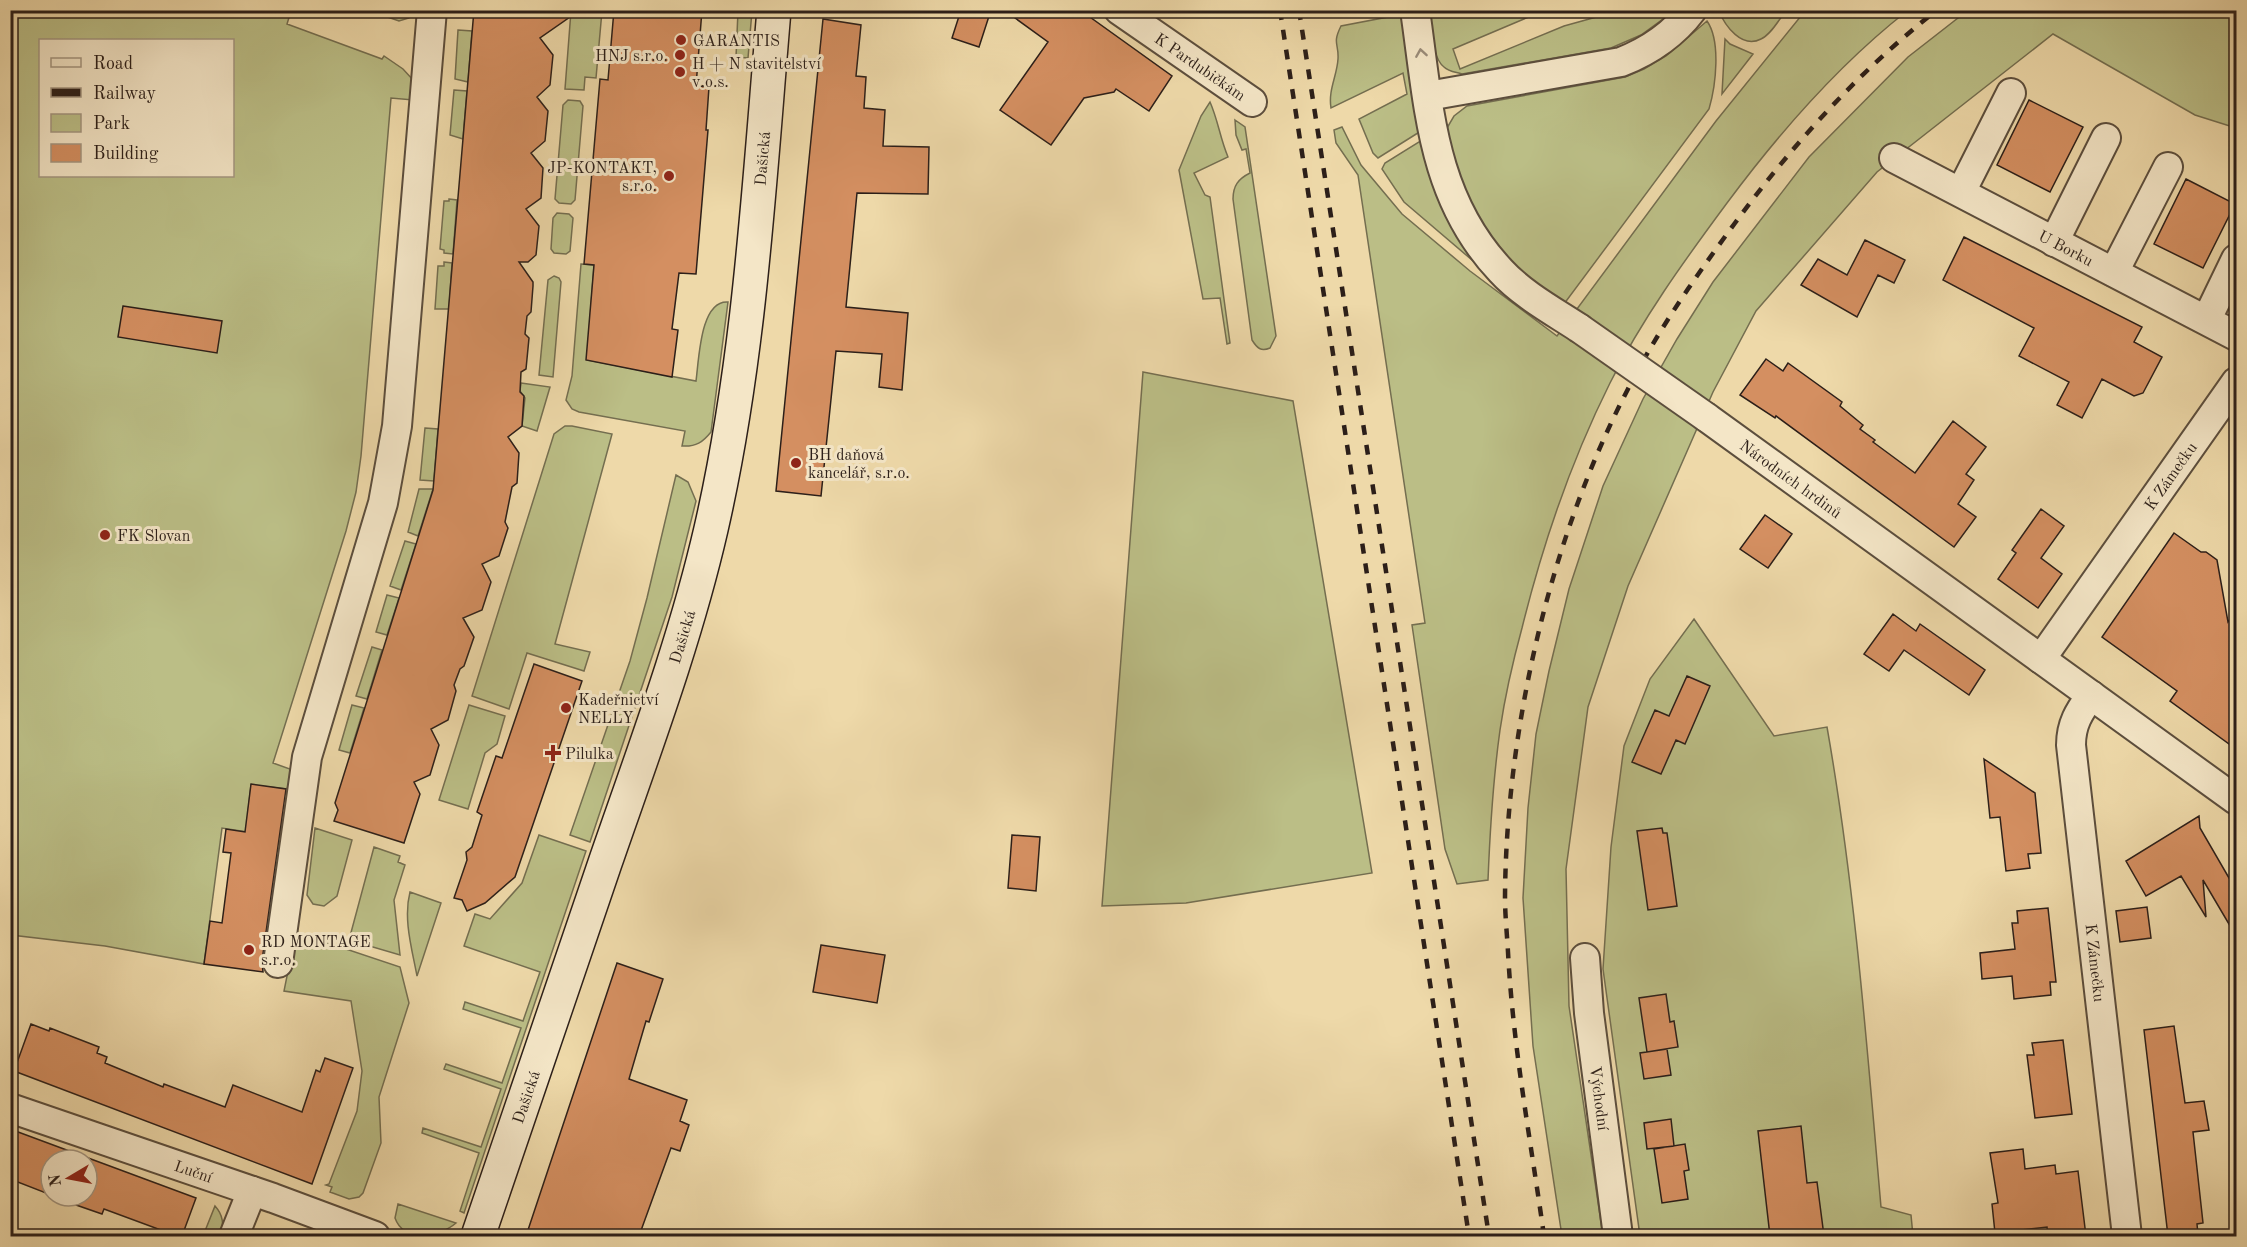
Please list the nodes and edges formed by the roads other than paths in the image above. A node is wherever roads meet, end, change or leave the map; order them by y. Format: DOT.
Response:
graph roads {
  1 [pos="432,10"];
  2 [pos="774,10"];
  3 [pos="1119,10"];
  4 [pos="1415,10"];
  5 [pos="1692,10"];
  6 [pos="2011,93"];
  7 [pos="1428,96"];
  8 [pos="1252,102"];
  9 [pos="2106,138"];
  10 [pos="1894,158"];
  11 [pos="2168,168"];
  12 [pos="1960,192"];
  13 [pos="2054,242"];
  14 [pos="2236,259"];
  15 [pos="2114,272"];
  16 [pos="2207,319"];
  17 [pos="2236,336"];
  18 [pos="2236,382"];
  19 [pos="2041,659"];
  20 [pos="2091,695"];
  21 [pos="2236,800"];
  22 [pos="1585,958"];
  23 [pos="278,963"];
  24 [pos="10,1108"];
  25 [pos="252,1191"];
  26 [pos="234,1236"];
  27 [pos="375,1236"];
  28 [pos="478,1236"];
  29 [pos="1618,1236"];
  30 [pos="2127,1236"];
  1 -- 23 [label="street"];
  2 -- 28 [label="main road, Dašická"];
  3 -- 8 [label="street, K Pardubičkám"];
  7 -- 4 [label="street, Národních hrdinů, one-way"];
  5 -- 7 [label="street"];
  6 -- 12 [label="street"];
  7 -- 19 [label="street, Národních hrdinů, bridge"];
  9 -- 13 [label="street"];
  10 -- 12 [label="street, U Borku"];
  11 -- 15 [label="street"];
  12 -- 13 [label="street, U Borku"];
  13 -- 15 [label="street, U Borku"];
  14 -- 16 [label="street"];
  15 -- 16 [label="street, U Borku"];
  16 -- 17 [label="street, U Borku"];
  18 -- 19 [label="street, K Zámečku"];
  19 -- 20 [label="street, Národních hrdinů"];
  20 -- 21 [label="street, Národních hrdinů"];
  20 -- 30 [label="street, K Zámečku"];
  22 -- 29 [label="street, Východní"];
  24 -- 25 [label="street, Luční"];
  25 -- 26 [label="street"];
  25 -- 27 [label="street, Luční"];
}
